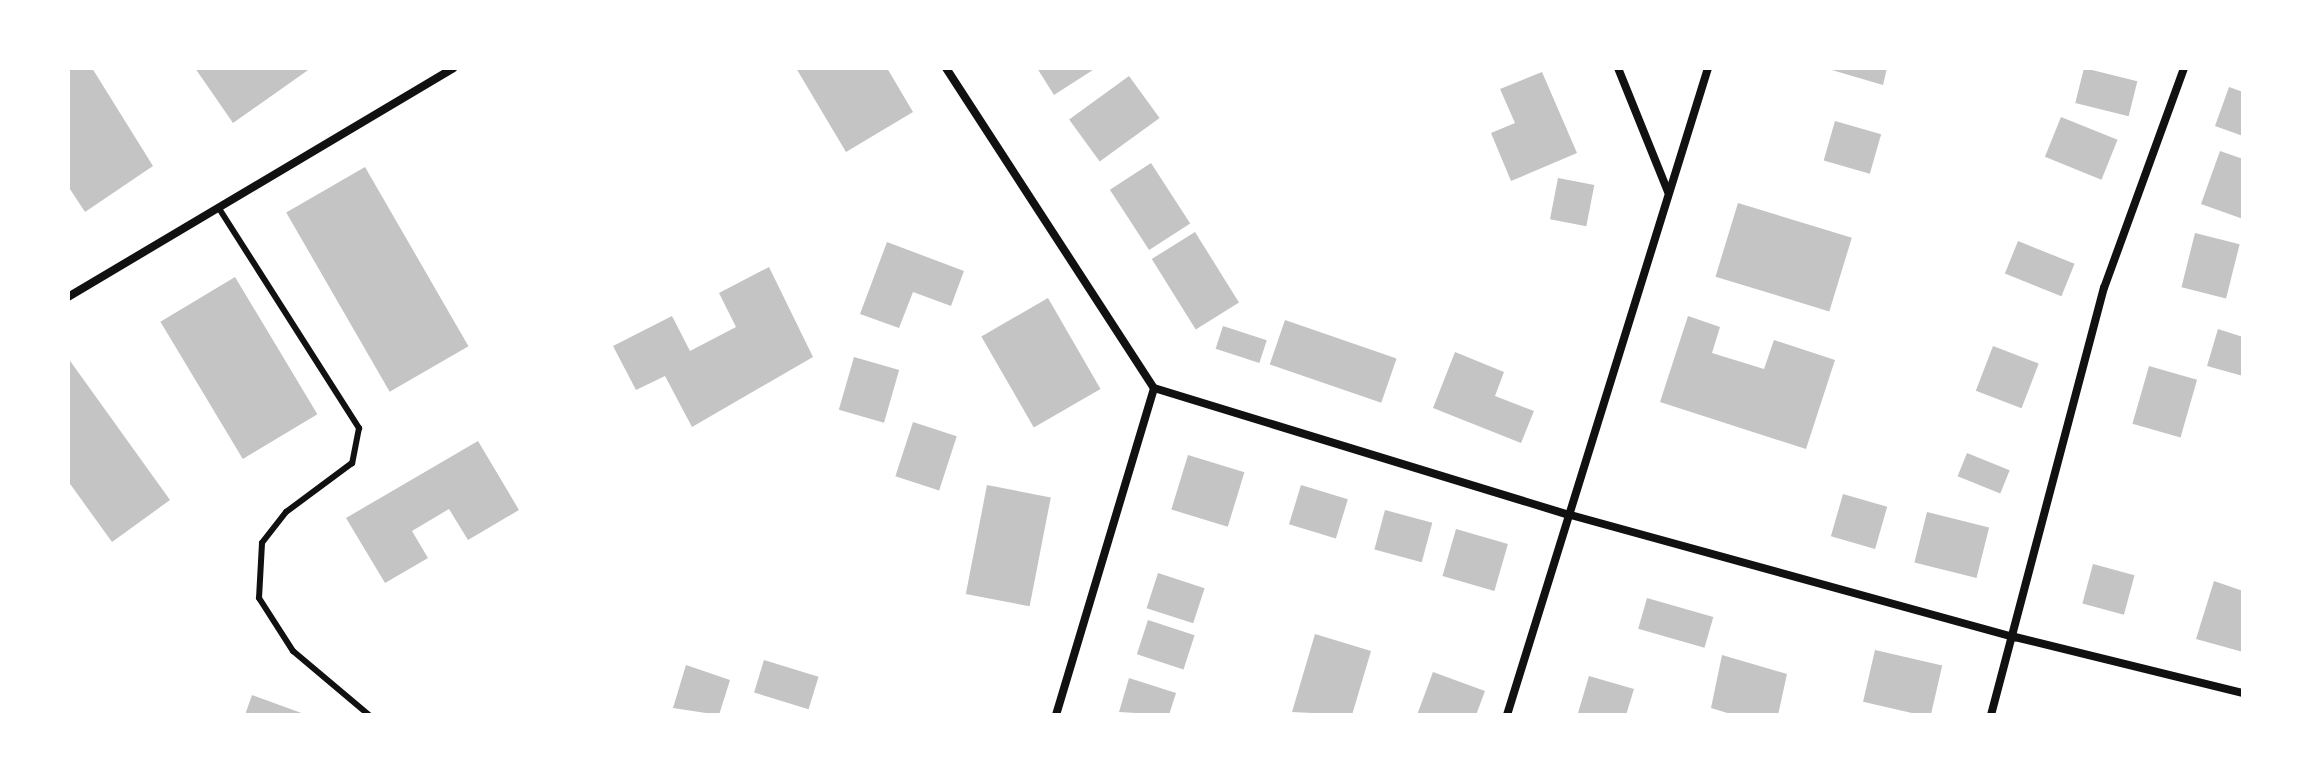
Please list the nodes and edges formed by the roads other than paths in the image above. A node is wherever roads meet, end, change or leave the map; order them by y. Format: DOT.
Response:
graph roads {
  1 [pos="453,68"];
  2 [pos="946,68"];
  3 [pos="1618,68"];
  4 [pos="1708,68"];
  5 [pos="2184,68"];
  6 [pos="1668,192"];
  7 [pos="220,210"];
  8 [pos="68,297"];
  9 [pos="1154,388"];
  10 [pos="1567,514"];
  11 [pos="2015,637"];
  12 [pos="2243,693"];
  13 [pos="369,715"];
  14 [pos="1056,715"];
  15 [pos="1507,715"];
  16 [pos="1991,715"];
  1 -- 7 [label="street"];
  2 -- 9 [label="street"];
  3 -- 6 [label="street"];
  4 -- 6 [label="street"];
  5 -- 11 [label="street"];
  6 -- 10 [label="street"];
  7 -- 8 [label="street"];
  7 -- 13 [label="lane"];
  9 -- 10 [label="street"];
  9 -- 14 [label="street"];
  10 -- 11 [label="street"];
  10 -- 15 [label="street"];
  11 -- 12 [label="street"];
  11 -- 16 [label="street"];
}
